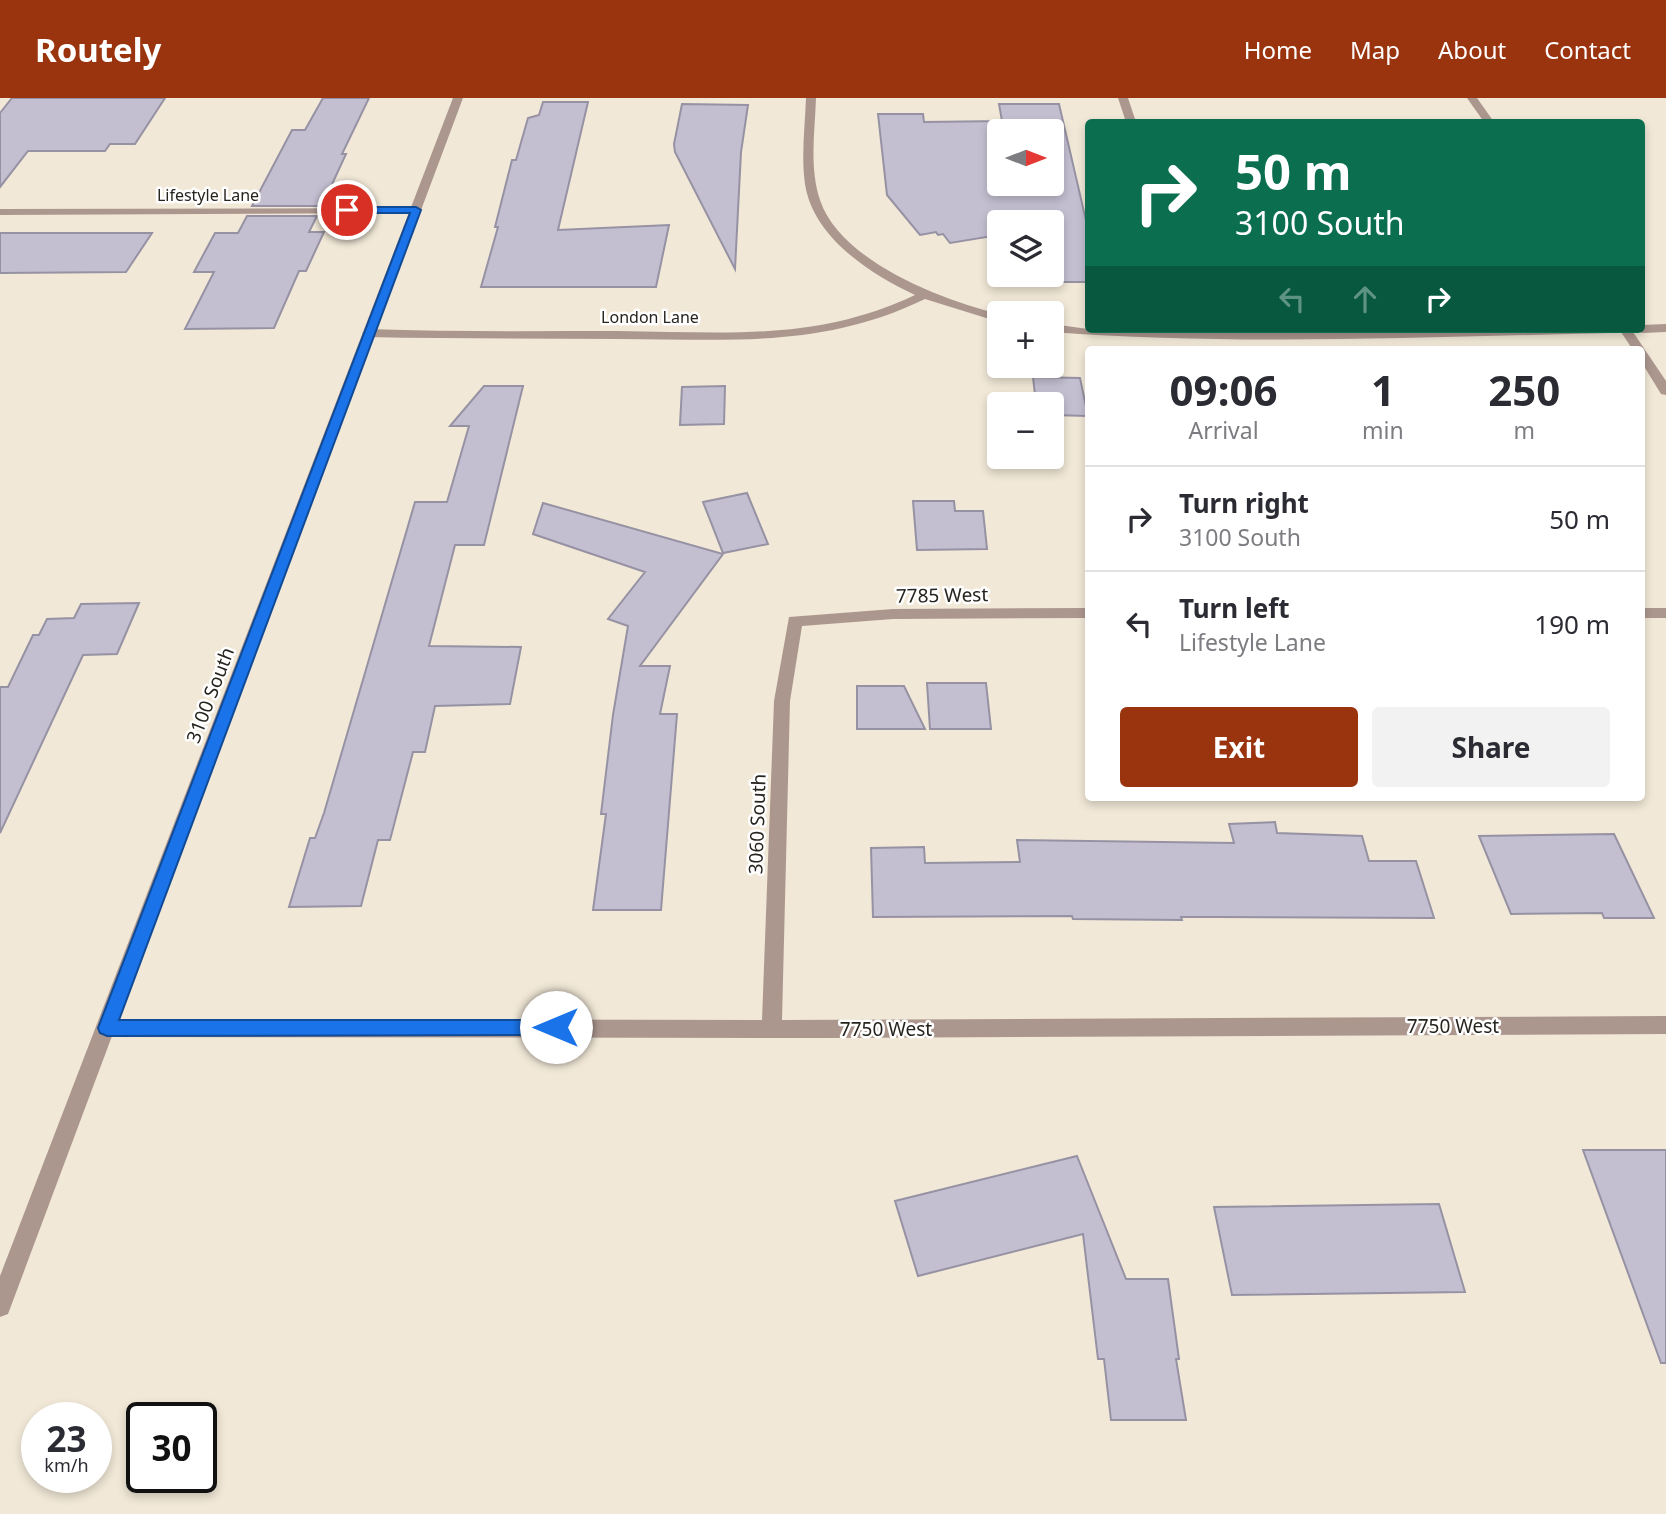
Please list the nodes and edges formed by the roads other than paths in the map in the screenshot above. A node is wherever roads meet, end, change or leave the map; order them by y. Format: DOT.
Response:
graph roads {
  1 [pos="458,98"];
  2 [pos="811,98"];
  3 [pos="1123,98"];
  4 [pos="1472,98"];
  5 [pos="1129,119"];
  6 [pos="1487,119"];
  7 [pos="416,210"];
  8 [pos="0,212"];
  9 [pos="924,295"];
  10 [pos="987,314"];
  11 [pos="1645,328"];
  12 [pos="1666,328"];
  13 [pos="1064,329"];
  14 [pos="1085,331"];
  15 [pos="368,333"];
  16 [pos="1104,333"];
  17 [pos="1154,333"];
  18 [pos="1645,360"];
  19 [pos="1666,391"];
  20 [pos="1645,612"];
  21 [pos="1666,612"];
  22 [pos="1085,613"];
  23 [pos="795,621"];
  24 [pos="1666,1025"];
  25 [pos="107,1028"];
  26 [pos="772,1028"];
  27 [pos="0,1306"];
  1 -- 7 [label="street, 3100 South"];
  2 -- 9 [label="street"];
  3 -- 5 [label="street"];
  4 -- 6 [label="street"];
  7 -- 8 [label="street, Lifestyle Lane"];
  7 -- 15 [label="street, 3100 South"];
  9 -- 10 [label="street"];
  9 -- 15 [label="street, London Lane"];
  11 -- 12 [label="street"];
  13 -- 14 [label="street"];
  15 -- 25 [label="street, 3100 South"];
  16 -- 17 [label="street"];
  18 -- 19 [label="street"];
  20 -- 21 [label="street"];
  22 -- 23 [label="street, 7785 West"];
  23 -- 26 [label="street, 3060 South"];
  24 -- 26 [label="street, 7750 West"];
  25 -- 26 [label="street, 7750 West"];
  25 -- 27 [label="street, 3100 South"];
}
